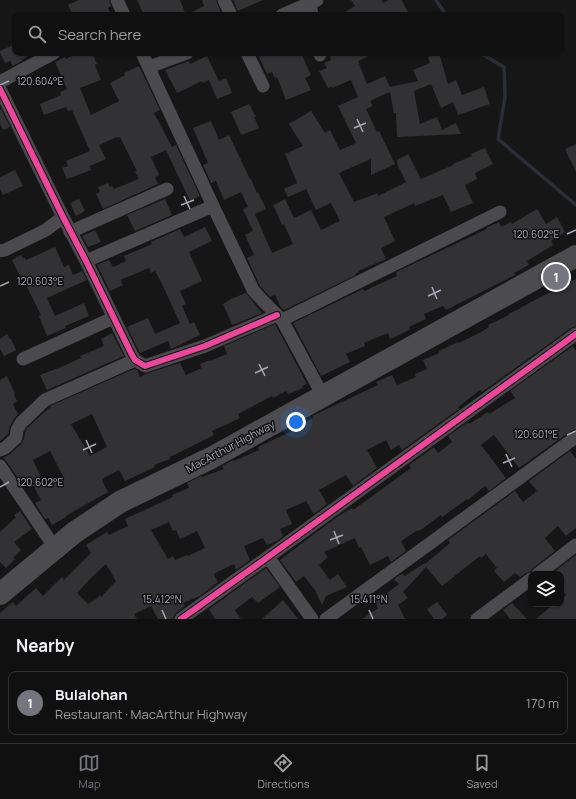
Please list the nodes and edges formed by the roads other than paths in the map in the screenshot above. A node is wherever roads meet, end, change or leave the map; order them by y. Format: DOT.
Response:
graph roads {
  1 [pos="117,0"];
  2 [pos="224,0"];
  3 [pos="313,6"];
  4 [pos="123,12"];
  5 [pos="230,12"];
  6 [pos="292,12"];
  7 [pos="48,56"];
  8 [pos="144,56"];
  9 [pos="178,56"];
  10 [pos="249,56"];
  11 [pos="149,67"];
  12 [pos="0,82"];
  13 [pos="263,86"];
  14 [pos="0,89"];
  15 [pos="3,103"];
  16 [pos="167,189"];
  17 [pos="212,206"];
  18 [pos="500,212"];
  19 [pos="63,217"];
  20 [pos="70,232"];
  21 [pos="0,251"];
  22 [pos="576,256"];
  23 [pos="86,261"];
  24 [pos="280,317"];
  25 [pos="113,318"];
  26 [pos="576,334"];
  27 [pos="23,359"];
  28 [pos="135,360"];
  29 [pos="323,396"];
  30 [pos="576,437"];
  31 [pos="0,450"];
  32 [pos="0,466"];
  33 [pos="576,545"];
  34 [pos="55,548"];
  35 [pos="268,557"];
  36 [pos="542,571"];
  37 [pos="528,581"];
  38 [pos="0,594"];
  39 [pos="181,619"];
  40 [pos="312,619"];
  41 [pos="326,619"];
  42 [pos="477,619"];
  1 -- 4 [label="street"];
  2 -- 5 [label="street"];
  3 -- 6 [label="street"];
  7 -- 12 [label="street"];
  8 -- 11 [label="street"];
  9 -- 11 [label="street"];
  10 -- 13 [label="street"];
  11 -- 17 [label="street"];
  14 -- 15 [label="street"];
  15 -- 19 [label="street"];
  16 -- 20 [label="street"];
  17 -- 23 [label="street"];
  17 -- 24 [label="street"];
  18 -- 24 [label="street"];
  19 -- 20 [label="street"];
  19 -- 21 [label="street"];
  20 -- 23 [label="street"];
  22 -- 29 [label="highway, MacArthur Highway"];
  23 -- 25 [label="street"];
  24 -- 28 [label="street"];
  24 -- 29 [label="street"];
  25 -- 27 [label="street"];
  25 -- 28 [label="street"];
  26 -- 35 [label="street"];
  28 -- 31 [label="street"];
  29 -- 34 [label="highway, MacArthur Highway"];
  30 -- 41 [label="street"];
  32 -- 34 [label="street"];
  33 -- 36 [label="street"];
  34 -- 38 [label="highway, MacArthur Highway"];
  35 -- 39 [label="street"];
  35 -- 40 [label="street"];
  37 -- 42 [label="street"];
}
